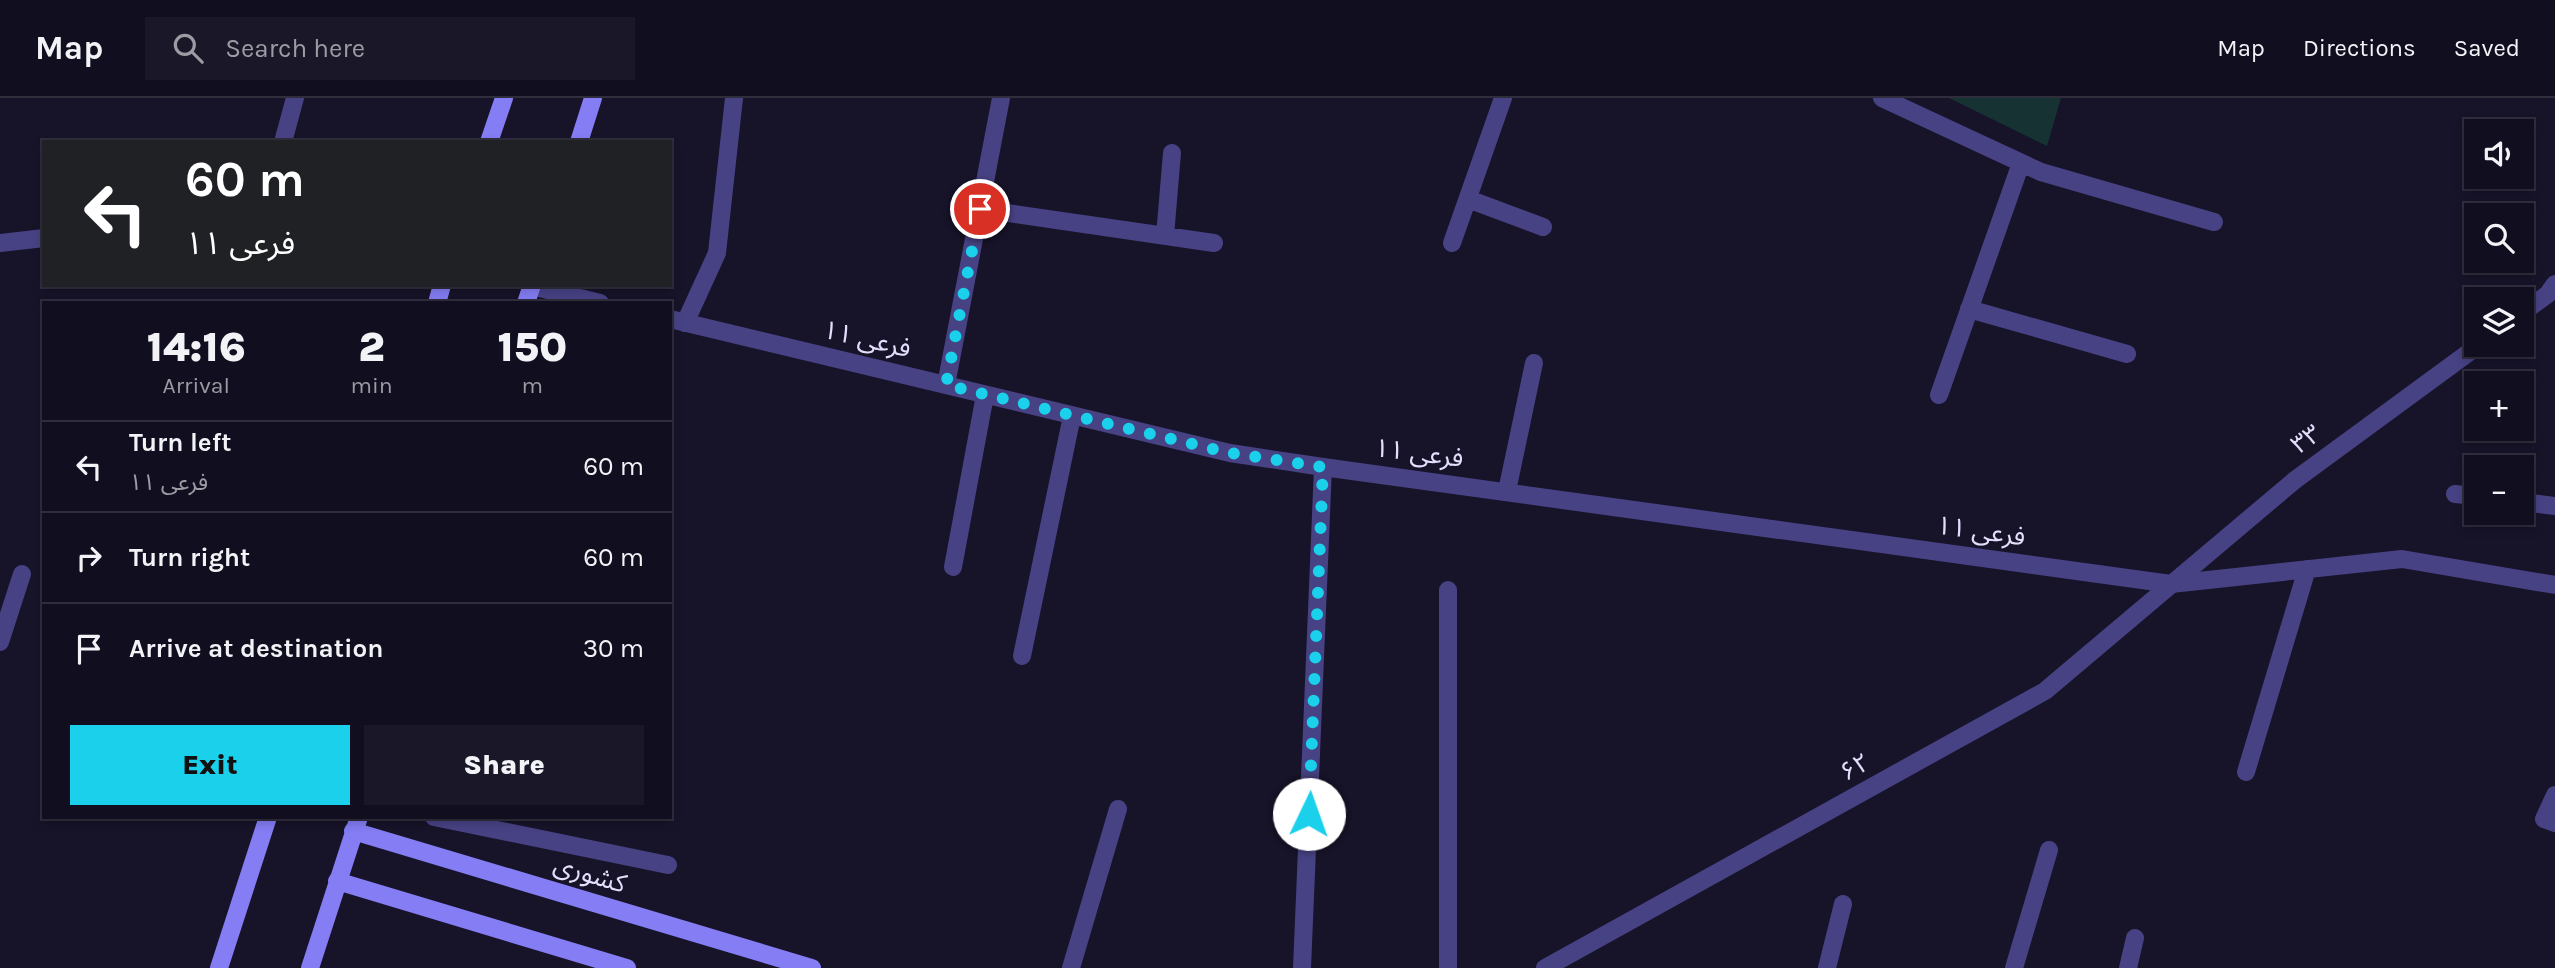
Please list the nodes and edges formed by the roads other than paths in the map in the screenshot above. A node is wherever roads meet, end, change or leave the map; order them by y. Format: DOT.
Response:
graph roads {
  1 [pos="295,98"];
  2 [pos="504,98"];
  3 [pos="593,98"];
  4 [pos="734,98"];
  5 [pos="1001,98"];
  6 [pos="1503,98"];
  7 [pos="1882,98"];
  8 [pos="284,140"];
  9 [pos="490,140"];
  10 [pos="580,140"];
  11 [pos="1172,153"];
  12 [pos="2021,163"];
  13 [pos="1468,199"];
  14 [pos="980,209"];
  15 [pos="2214,222"];
  16 [pos="1543,227"];
  17 [pos="1165,236"];
  18 [pos="42,238"];
  19 [pos="0,243"];
  20 [pos="1214,243"];
  21 [pos="1452,243"];
  22 [pos="2555,284"];
  23 [pos="530,291"];
  24 [pos="588,301"];
  25 [pos="2534,302"];
  26 [pos="1969,309"];
  27 [pos="677,321"];
  28 [pos="2127,354"];
  29 [pos="2464,356"];
  30 [pos="1534,363"];
  31 [pos="946,385"];
  32 [pos="985,395"];
  33 [pos="1939,395"];
  34 [pos="1072,416"];
  35 [pos="1323,467"];
  36 [pos="1507,491"];
  37 [pos="2455,494"];
  38 [pos="2464,495"];
  39 [pos="2534,503"];
  40 [pos="2555,506"];
  41 [pos="953,567"];
  42 [pos="2307,569"];
  43 [pos="22,574"];
  44 [pos="2171,584"];
  45 [pos="2555,584"];
  46 [pos="1448,590"];
  47 [pos="0,642"];
  48 [pos="1022,656"];
  49 [pos="2246,772"];
  50 [pos="2555,795"];
  51 [pos="1118,809"];
  52 [pos="267,819"];
  53 [pos="444,819"];
  54 [pos="2555,823"];
  55 [pos="356,824"];
  56 [pos="2049,850"];
  57 [pos="668,865"];
  58 [pos="337,881"];
  59 [pos="1843,904"];
  60 [pos="2135,938"];
  61 [pos="219,968"];
  62 [pos="310,968"];
  63 [pos="628,968"];
  64 [pos="812,968"];
  65 [pos="1071,968"];
  66 [pos="1302,968"];
  67 [pos="1448,968"];
  68 [pos="1545,968"];
  69 [pos="1827,968"];
  70 [pos="2014,968"];
  71 [pos="2128,968"];
  1 -- 8 [label="street"];
  2 -- 9 [label="main road"];
  3 -- 10 [label="main road"];
  4 -- 27 [label="street"];
  5 -- 14 [label="street"];
  6 -- 13 [label="street"];
  7 -- 12 [label="street"];
  11 -- 17 [label="street"];
  12 -- 15 [label="street"];
  12 -- 26 [label="street"];
  13 -- 16 [label="street"];
  13 -- 21 [label="street"];
  14 -- 17 [label="street"];
  14 -- 31 [label="street"];
  17 -- 20 [label="street"];
  18 -- 19 [label="street"];
  22 -- 25 [label="street"];
  23 -- 24 [label="street"];
  26 -- 28 [label="street"];
  26 -- 33 [label="street"];
  27 -- 31 [label="street, فرعی ۱۱"];
  29 -- 44 [label="street, ۳۳"];
  30 -- 36 [label="street"];
  31 -- 32 [label="street, فرعی ۱۱"];
  32 -- 34 [label="street, فرعی ۱۱"];
  32 -- 41 [label="street"];
  34 -- 35 [label="street, فرعی ۱۱"];
  34 -- 48 [label="street"];
  35 -- 36 [label="street, فرعی ۱۱"];
  35 -- 66 [label="street"];
  36 -- 44 [label="street, فرعی ۱۱"];
  37 -- 38 [label="street"];
  39 -- 40 [label="street"];
  42 -- 44 [label="street, فرعی ۱۱"];
  42 -- 45 [label="street, فرعی ۱۱"];
  42 -- 49 [label="street"];
  43 -- 47 [label="street"];
  44 -- 68 [label="street, ۶۲"];
  46 -- 67 [label="street"];
  50 -- 54 [label="street"];
  51 -- 65 [label="street"];
  52 -- 61 [label="main road"];
  53 -- 57 [label="street"];
  55 -- 58 [label="main road"];
  55 -- 64 [label="main road, کشوری"];
  56 -- 70 [label="street"];
  58 -- 62 [label="main road"];
  58 -- 63 [label="main road"];
  59 -- 69 [label="street"];
  60 -- 71 [label="street"];
}
